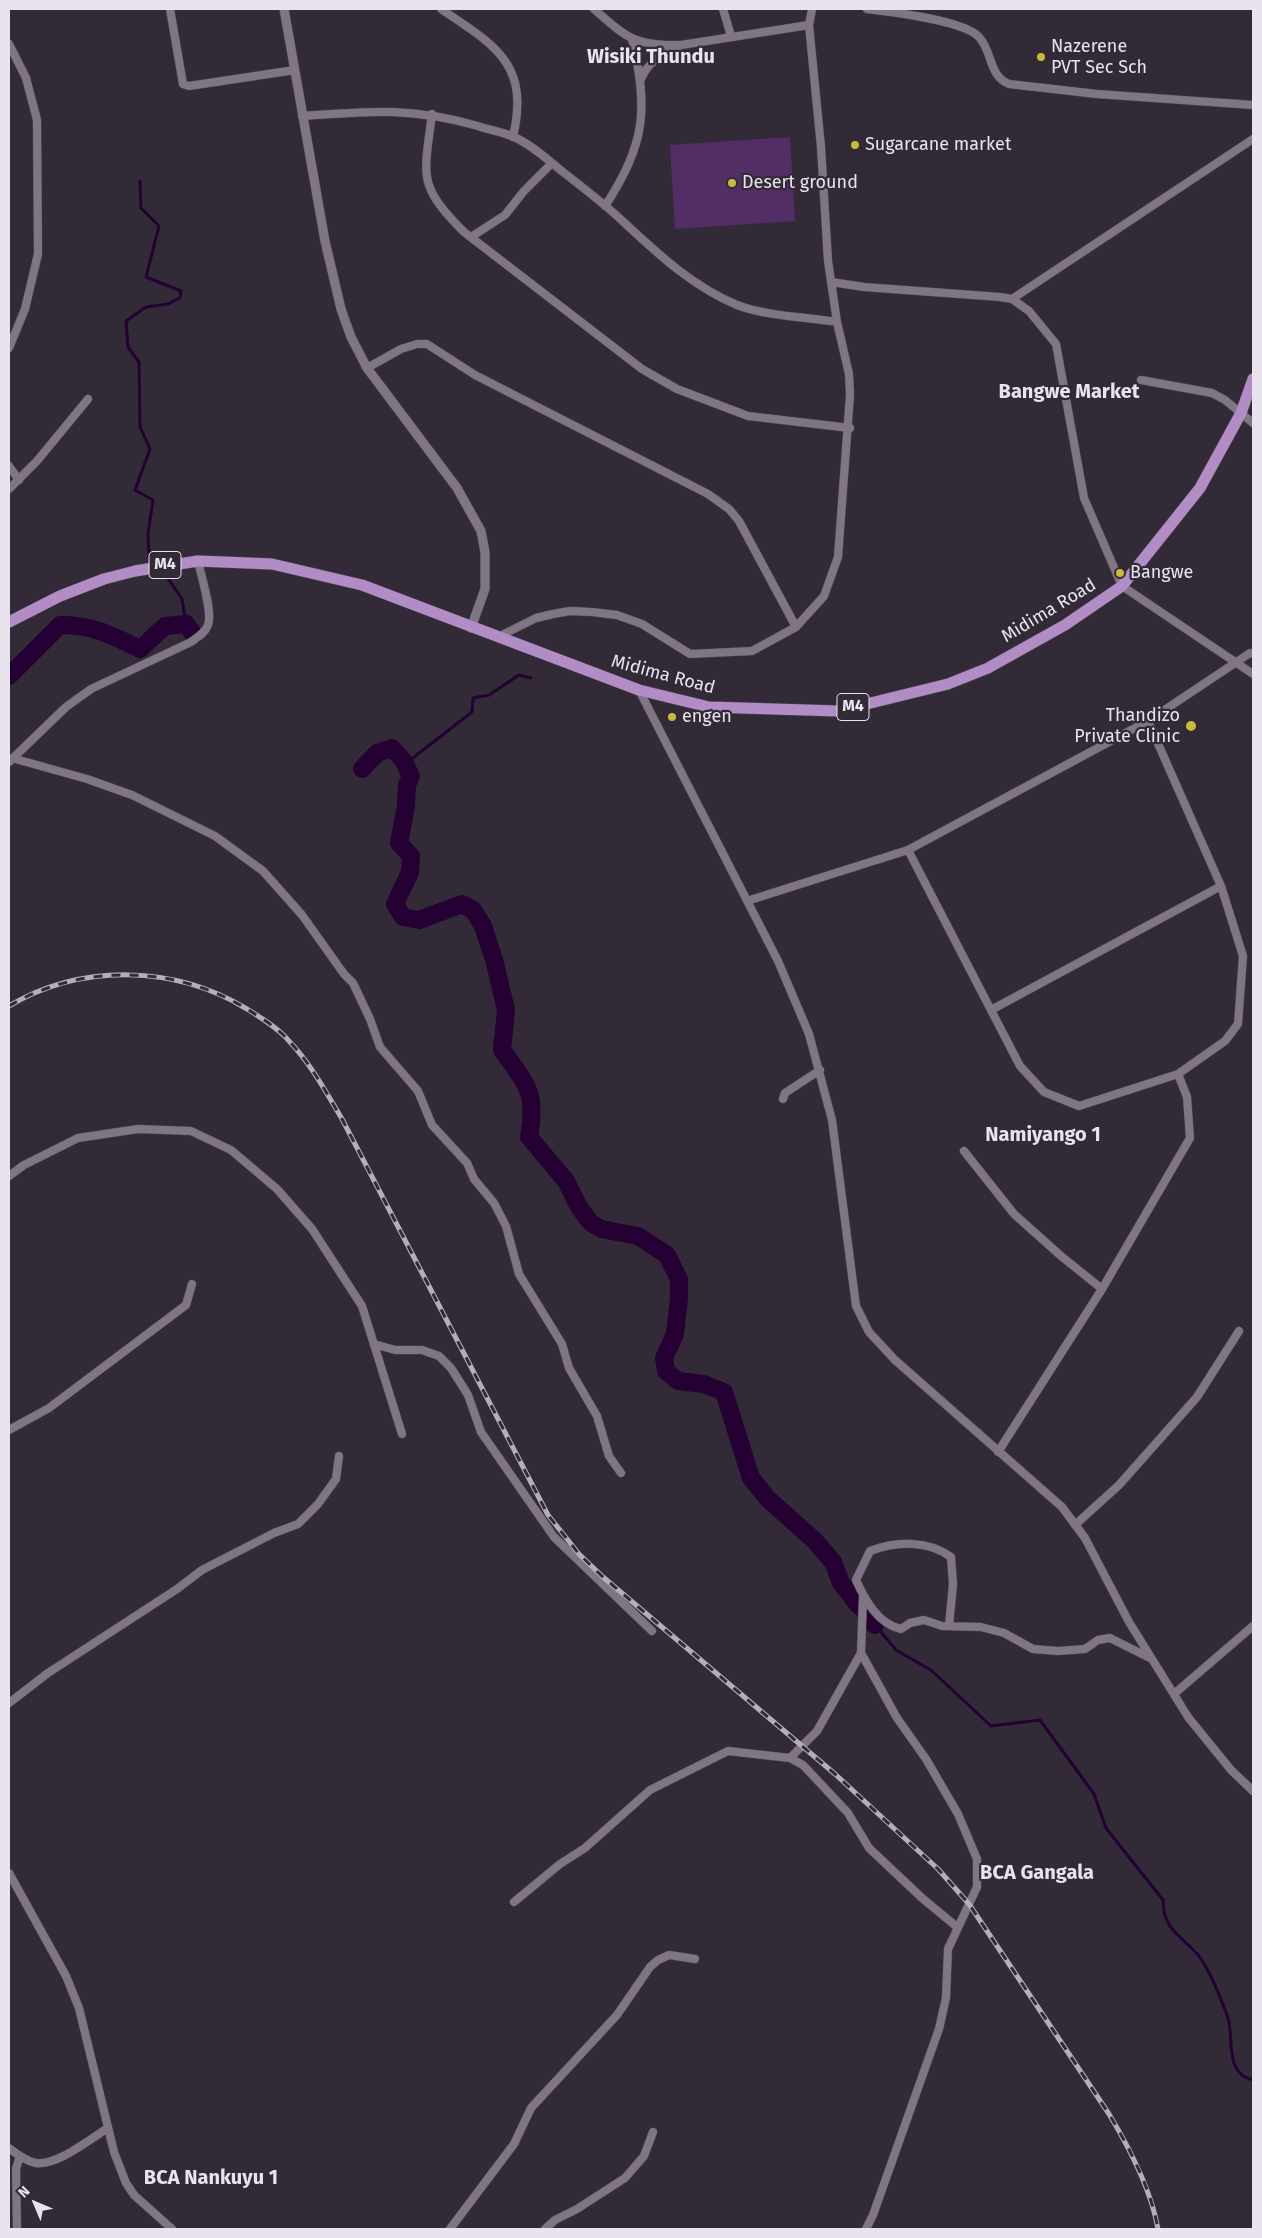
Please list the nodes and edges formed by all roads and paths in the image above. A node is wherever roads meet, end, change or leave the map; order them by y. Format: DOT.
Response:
graph roads {
  1 [pos="170,9"];
  2 [pos="284,9"];
  3 [pos="441,9"];
  4 [pos="594,9"];
  5 [pos="723,9"];
  6 [pos="812,9"];
  7 [pos="867,9"];
  8 [pos="809,25"];
  9 [pos="731,36"];
  10 [pos="632,40"];
  11 [pos="9,44"];
  12 [pos="682,45"];
  13 [pos="295,70"];
  14 [pos="640,81"];
  15 [pos="1253,105"];
  16 [pos="432,114"];
  17 [pos="302,116"];
  18 [pos="513,137"];
  19 [pos="1253,139"];
  20 [pos="552,163"];
  21 [pos="606,206"];
  22 [pos="471,237"];
  23 [pos="831,282"];
  24 [pos="1012,298"];
  25 [pos="838,322"];
  26 [pos="9,348"];
  27 [pos="367,368"];
  28 [pos="1253,379"];
  29 [pos="1140,380"];
  30 [pos="88,399"];
  31 [pos="1241,413"];
  32 [pos="1253,423"];
  33 [pos="850,428"];
  34 [pos="9,466"];
  35 [pos="19,480"];
  36 [pos="9,488"];
  37 [pos="198,561"];
  38 [pos="1122,586"];
  39 [pos="9,622"];
  40 [pos="796,626"];
  41 [pos="471,628"];
  42 [pos="496,637"];
  43 [pos="1253,654"];
  44 [pos="1236,664"];
  45 [pos="1253,674"];
  46 [pos="638,690"];
  47 [pos="1148,720"];
  48 [pos="11,760"];
  49 [pos="908,850"];
  50 [pos="1221,886"];
  51 [pos="747,901"];
  52 [pos="992,1010"];
  53 [pos="820,1070"];
  54 [pos="1178,1074"];
  55 [pos="783,1098"];
  56 [pos="964,1151"];
  57 [pos="9,1176"];
  58 [pos="192,1284"];
  59 [pos="1102,1289"];
  60 [pos="1239,1331"];
  61 [pos="374,1344"];
  62 [pos="9,1430"];
  63 [pos="402,1434"];
  64 [pos="998,1452"];
  65 [pos="339,1456"];
  66 [pos="621,1472"];
  67 [pos="1076,1525"];
  68 [pos="863,1597"];
  69 [pos="949,1626"];
  70 [pos="1253,1626"];
  71 [pos="652,1631"];
  72 [pos="861,1653"];
  73 [pos="1152,1660"];
  74 [pos="1174,1694"];
  75 [pos="9,1704"];
  76 [pos="790,1758"];
  77 [pos="1253,1791"];
  78 [pos="9,1873"];
  79 [pos="514,1902"];
  80 [pos="957,1928"];
  81 [pos="695,1959"];
  82 [pos="108,2128"];
  83 [pos="653,2132"];
  84 [pos="9,2148"];
  85 [pos="20,2156"];
  86 [pos="17,2229"];
  87 [pos="172,2229"];
  88 [pos="450,2229"];
  89 [pos="545,2229"];
  90 [pos="866,2229"];
  1 -- 13 [label="street"];
  2 -- 13 [label="street"];
  3 -- 18 [label="street"];
  4 -- 10 [label="street"];
  5 -- 9 [label="street"];
  6 -- 8 [label="street"];
  7 -- 15 [label="street"];
  8 -- 9 [label="street"];
  8 -- 23 [label="street"];
  9 -- 12 [label="street"];
  10 -- 12 [label="street"];
  10 -- 14 [label="street"];
  11 -- 26 [label="street"];
  12 -- 14 [label="street"];
  13 -- 17 [label="street"];
  14 -- 21 [label="street"];
  16 -- 17 [label="street"];
  16 -- 18 [label="street"];
  16 -- 22 [label="street"];
  17 -- 27 [label="street"];
  18 -- 20 [label="street"];
  19 -- 24 [label="street"];
  20 -- 21 [label="street"];
  20 -- 22 [label="street"];
  21 -- 25 [label="street"];
  22 -- 33 [label="street"];
  23 -- 24 [label="street"];
  23 -- 25 [label="street"];
  24 -- 38 [label="street"];
  25 -- 33 [label="street"];
  27 -- 40 [label="street"];
  27 -- 41 [label="street"];
  28 -- 31 [label="main road, Midima Road / M4"];
  29 -- 31 [label="street"];
  30 -- 35 [label="street"];
  31 -- 32 [label="street"];
  31 -- 38 [label="main road, Midima Road / M4"];
  33 -- 40 [label="street"];
  34 -- 35 [label="street"];
  35 -- 36 [label="street"];
  37 -- 39 [label="main road, Midima Road / M4"];
  37 -- 41 [label="main road, Midima Road / M4"];
  37 -- 48 [label="street"];
  38 -- 44 [label="street"];
  38 -- 46 [label="main road, Midima Road / M4"];
  40 -- 42 [label="street"];
  41 -- 42 [label="main road, Midima Road / M4"];
  42 -- 46 [label="main road, Midima Road / M4"];
  43 -- 44 [label="street"];
  44 -- 45 [label="street"];
  44 -- 47 [label="street"];
  46 -- 51 [label="street"];
  47 -- 49 [label="street"];
  47 -- 50 [label="street"];
  48 -- 66 [label="street"];
  49 -- 51 [label="street"];
  49 -- 52 [label="street"];
  50 -- 52 [label="street"];
  50 -- 54 [label="street"];
  51 -- 53 [label="street"];
  52 -- 54 [label="street"];
  53 -- 55 [label="street"];
  53 -- 64 [label="street"];
  54 -- 59 [label="street"];
  56 -- 59 [label="street"];
  57 -- 61 [label="street"];
  58 -- 62 [label="street"];
  59 -- 64 [label="street"];
  60 -- 67 [label="street"];
  61 -- 63 [label="street"];
  61 -- 71 [label="street"];
  64 -- 67 [label="street"];
  65 -- 75 [label="street"];
  67 -- 73 [label="street"];
  68 -- 69 [label="street"];
  68 -- 69 [label="street"];
  68 -- 72 [label="street"];
  69 -- 73 [label="street"];
  70 -- 74 [label="street"];
  72 -- 76 [label="street"];
  72 -- 80 [label="street"];
  73 -- 74 [label="street"];
  74 -- 77 [label="street"];
  76 -- 79 [label="street"];
  76 -- 80 [label="street"];
  78 -- 82 [label="street"];
  80 -- 90 [label="street"];
  81 -- 88 [label="street"];
  82 -- 85 [label="street"];
  82 -- 87 [label="street"];
  83 -- 89 [label="street"];
  84 -- 85 [label="street"];
  85 -- 86 [label="street"];
}
